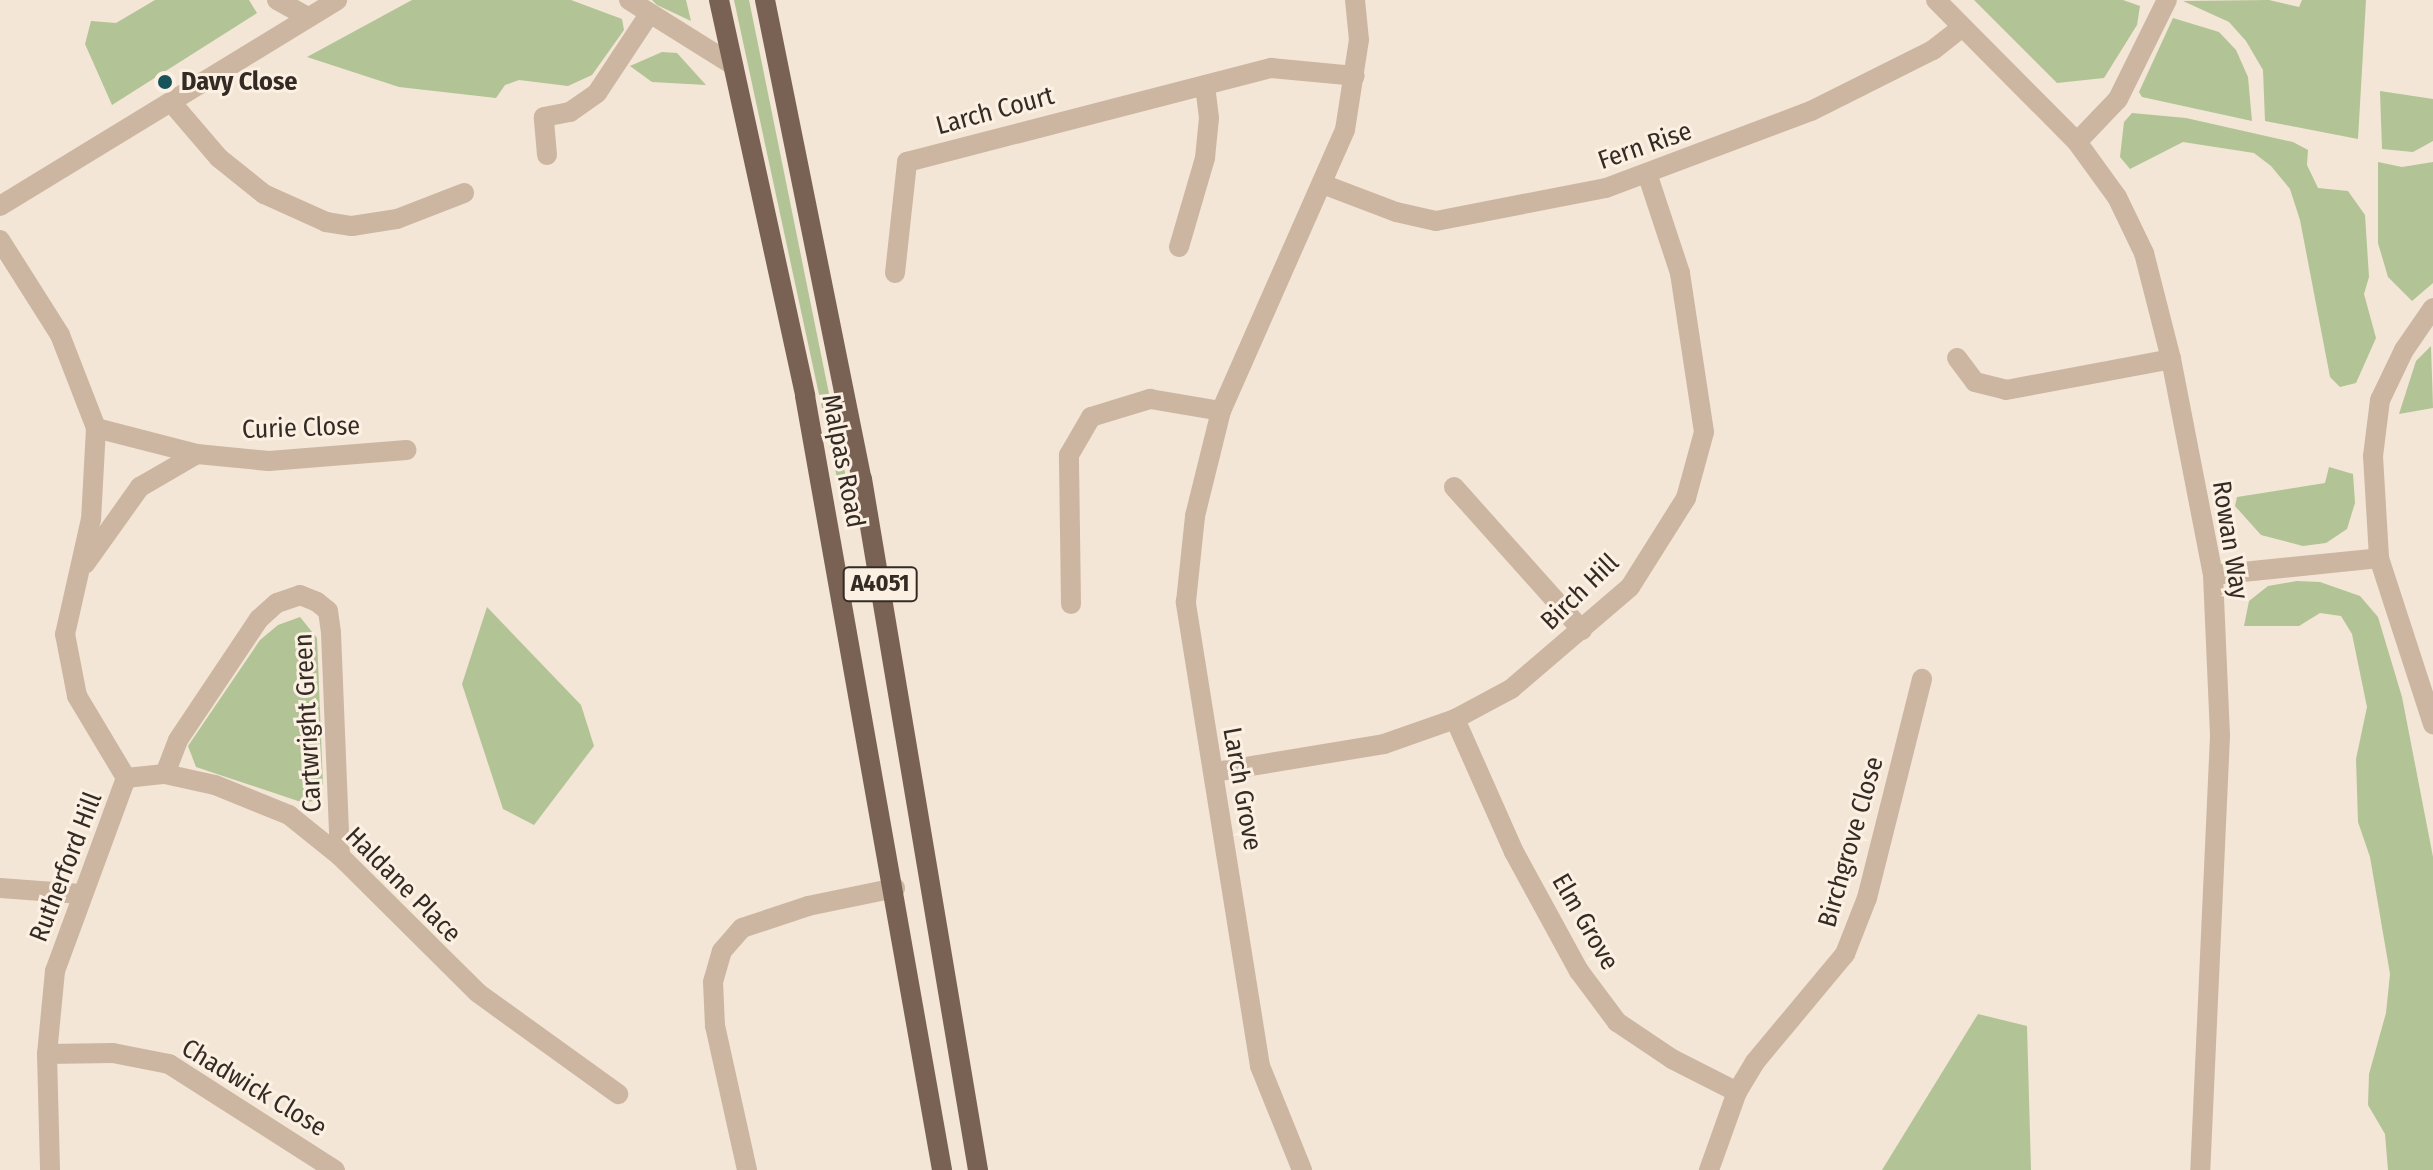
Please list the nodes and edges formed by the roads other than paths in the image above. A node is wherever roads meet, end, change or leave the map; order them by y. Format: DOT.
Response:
graph roads {
  1 [pos="277,0"];
  2 [pos="337,0"];
  3 [pos="629,0"];
  4 [pos="719,0"];
  5 [pos="765,0"];
  6 [pos="1355,0"];
  7 [pos="1936,0"];
  8 [pos="2167,0"];
  9 [pos="648,16"];
  10 [pos="308,17"];
  11 [pos="1962,27"];
  12 [pos="733,65"];
  13 [pos="1355,76"];
  14 [pos="1205,85"];
  15 [pos="171,102"];
  16 [pos="2077,142"];
  17 [pos="547,155"];
  18 [pos="1648,176"];
  19 [pos="1325,185"];
  20 [pos="464,193"];
  21 [pos="0,206"];
  22 [pos="0,240"];
  23 [pos="1179,247"];
  24 [pos="895,273"];
  25 [pos="2433,308"];
  26 [pos="1957,358"];
  27 [pos="2171,359"];
  28 [pos="1221,411"];
  29 [pos="96,428"];
  30 [pos="407,450"];
  31 [pos="197,454"];
  32 [pos="1454,487"];
  33 [pos="2379,558"];
  34 [pos="2213,575"];
  35 [pos="76,576"];
  36 [pos="1071,604"];
  37 [pos="1582,630"];
  38 [pos="1922,679"];
  39 [pos="1455,719"];
  40 [pos="2433,724"];
  41 [pos="1215,772"];
  42 [pos="165,774"];
  43 [pos="126,778"];
  44 [pos="340,856"];
  45 [pos="0,888"];
  46 [pos="895,888"];
  47 [pos="81,894"];
  48 [pos="47,1054"];
  49 [pos="1737,1092"];
  50 [pos="618,1094"];
  51 [pos="50,1170"];
  52 [pos="335,1170"];
  53 [pos="747,1170"];
  54 [pos="942,1170"];
  55 [pos="978,1170"];
  56 [pos="1302,1170"];
  57 [pos="1709,1170"];
  58 [pos="2200,1170"];
  1 -- 10 [label="street"];
  2 -- 10 [label="street"];
  3 -- 9 [label="street"];
  4 -- 12 [label="main road, Malpas Road / A4051"];
  5 -- 55 [label="main road, Malpas Road / A4051"];
  6 -- 13 [label="street, Larch Grove"];
  7 -- 11 [label="street, Rowan Way"];
  8 -- 16 [label="street"];
  9 -- 12 [label="street"];
  9 -- 17 [label="street"];
  10 -- 15 [label="street"];
  11 -- 16 [label="street, Rowan Way"];
  11 -- 18 [label="street, Fern Rise"];
  12 -- 46 [label="main road, Malpas Road / A4051"];
  13 -- 14 [label="street, Larch Court"];
  13 -- 19 [label="street, Larch Grove"];
  14 -- 23 [label="street"];
  14 -- 24 [label="street, Larch Court"];
  15 -- 20 [label="street"];
  15 -- 21 [label="street"];
  16 -- 27 [label="street, Rowan Way"];
  18 -- 19 [label="street, Fern Rise"];
  18 -- 37 [label="street, Birch Hill"];
  19 -- 28 [label="street, Larch Grove"];
  22 -- 29 [label="street, Rutherford Hill"];
  25 -- 33 [label="street"];
  26 -- 27 [label="street"];
  27 -- 34 [label="street, Rowan Way"];
  28 -- 36 [label="street"];
  28 -- 41 [label="street, Larch Grove"];
  29 -- 31 [label="street, Curie Close"];
  29 -- 35 [label="street, Rutherford Hill"];
  30 -- 31 [label="street, Curie Close"];
  31 -- 35 [label="street"];
  32 -- 37 [label="street"];
  33 -- 34 [label="street"];
  33 -- 40 [label="street"];
  34 -- 58 [label="street, Rowan Way"];
  35 -- 43 [label="street, Rutherford Hill"];
  37 -- 39 [label="street, Birch Hill"];
  38 -- 49 [label="street, Birchgrove Close"];
  39 -- 41 [label="street, Birch Hill"];
  39 -- 49 [label="street, Elm Grove"];
  41 -- 56 [label="street, Larch Grove"];
  42 -- 43 [label="street, Haldane Place"];
  42 -- 44 [label="street, Haldane Place"];
  42 -- 44 [label="street, Cartwright Green"];
  43 -- 47 [label="street, Rutherford Hill"];
  44 -- 50 [label="street, Haldane Place"];
  45 -- 47 [label="street"];
  46 -- 53 [label="street"];
  46 -- 54 [label="main road, Malpas Road / A4051"];
  47 -- 48 [label="street, Rutherford Hill"];
  48 -- 51 [label="street, Rutherford Hill"];
  48 -- 52 [label="street, Chadwick Close"];
  49 -- 57 [label="street, Birchgrove Close"];
}
